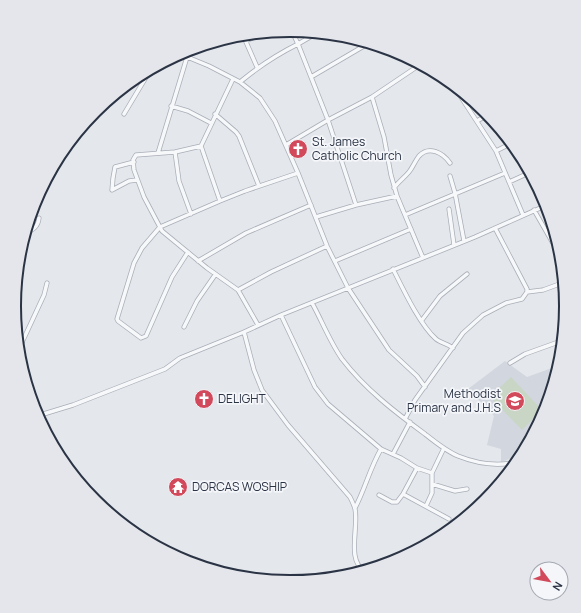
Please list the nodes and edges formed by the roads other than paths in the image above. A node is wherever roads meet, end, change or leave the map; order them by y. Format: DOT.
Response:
graph roads {
  1 [pos="295,37"];
  2 [pos="308,38"];
  3 [pos="246,41"];
  4 [pos="298,44"];
  5 [pos="363,47"];
  6 [pos="188,57"];
  7 [pos="187,58"];
  8 [pos="257,68"];
  9 [pos="415,68"];
  10 [pos="311,77"];
  11 [pos="146,79"];
  12 [pos="233,79"];
  13 [pos="240,82"];
  14 [pos="372,97"];
  15 [pos="465,102"];
  16 [pos="172,106"];
  17 [pos="124,114"];
  18 [pos="215,114"];
  19 [pos="482,118"];
  20 [pos="328,120"];
  21 [pos="477,121"];
  22 [pos="211,123"];
  23 [pos="286,145"];
  24 [pos="201,146"];
  25 [pos="507,146"];
  26 [pos="496,151"];
  27 [pos="175,152"];
  28 [pos="158,153"];
  29 [pos="134,162"];
  30 [pos="450,163"];
  31 [pos="298,173"];
  32 [pos="505,173"];
  33 [pos="525,175"];
  34 [pos="450,176"];
  35 [pos="137,180"];
  36 [pos="509,182"];
  37 [pos="260,186"];
  38 [pos="394,188"];
  39 [pos="455,192"];
  40 [pos="397,196"];
  41 [pos="220,202"];
  42 [pos="312,205"];
  43 [pos="356,206"];
  44 [pos="541,207"];
  45 [pos="449,209"];
  46 [pos="534,210"];
  47 [pos="191,214"];
  48 [pos="405,214"];
  49 [pos="523,215"];
  50 [pos="316,217"];
  51 [pos="39,218"];
  52 [pos="160,227"];
  53 [pos="495,228"];
  54 [pos="32,229"];
  55 [pos="411,230"];
  56 [pos="464,241"];
  57 [pos="552,242"];
  58 [pos="454,245"];
  59 [pos="327,246"];
  60 [pos="188,252"];
  61 [pos="423,258"];
  62 [pos="198,260"];
  63 [pos="335,261"];
  64 [pos="393,269"];
  65 [pos="467,274"];
  66 [pos="215,275"];
  67 [pos="47,283"];
  68 [pos="559,284"];
  69 [pos="348,288"];
  70 [pos="238,290"];
  71 [pos="527,292"];
  72 [pos="312,302"];
  73 [pos="281,315"];
  74 [pos="422,320"];
  75 [pos="258,325"];
  76 [pos="184,327"];
  77 [pos="244,332"];
  78 [pos="23,340"];
  79 [pos="558,342"];
  80 [pos="453,348"];
  81 [pos="510,363"];
  82 [pos="425,387"];
  83 [pos="44,414"];
  84 [pos="405,419"];
  85 [pos="410,422"];
  86 [pos="444,448"];
  87 [pos="381,449"];
  88 [pos="393,454"];
  89 [pos="510,463"];
  90 [pos="418,468"];
  91 [pos="432,473"];
  92 [pos="432,484"];
  93 [pos="466,489"];
  94 [pos="403,494"];
  95 [pos="379,495"];
  96 [pos="426,506"];
  97 [pos="355,508"];
  98 [pos="449,519"];
  99 [pos="359,567"];
  1 -- 4 [label="street"];
  2 -- 4 [label="street"];
  3 -- 8 [label="street"];
  4 -- 8 [label="street"];
  4 -- 10 [label="street"];
  5 -- 10 [label="street"];
  6 -- 12 [label="street"];
  7 -- 16 [label="street"];
  8 -- 13 [label="street"];
  9 -- 14 [label="street"];
  10 -- 20 [label="street"];
  11 -- 17 [label="street"];
  12 -- 13 [label="street"];
  12 -- 18 [label="street"];
  13 -- 23 [label="street"];
  14 -- 20 [label="street"];
  14 -- 38 [label="street"];
  15 -- 21 [label="street"];
  16 -- 22 [label="street"];
  16 -- 28 [label="street"];
  18 -- 22 [label="street"];
  18 -- 37 [label="street"];
  19 -- 21 [label="street"];
  20 -- 23 [label="street"];
  20 -- 43 [label="street"];
  21 -- 26 [label="street"];
  22 -- 24 [label="street"];
  23 -- 31 [label="street"];
  24 -- 27 [label="street"];
  24 -- 41 [label="street"];
  25 -- 26 [label="street"];
  26 -- 32 [label="street"];
  27 -- 28 [label="street"];
  27 -- 47 [label="street"];
  28 -- 29 [label="street"];
  29 -- 35 [label="street"];
  29 -- 35 [label="street"];
  30 -- 38 [label="street"];
  31 -- 37 [label="street"];
  31 -- 42 [label="street"];
  32 -- 36 [label="street"];
  32 -- 39 [label="street"];
  33 -- 36 [label="street"];
  34 -- 39 [label="street"];
  35 -- 52 [label="street"];
  36 -- 49 [label="street"];
  37 -- 41 [label="street"];
  38 -- 40 [label="street"];
  39 -- 48 [label="street"];
  39 -- 56 [label="street"];
  40 -- 43 [label="street"];
  40 -- 48 [label="street"];
  41 -- 47 [label="street"];
  42 -- 50 [label="street"];
  42 -- 62 [label="street"];
  43 -- 50 [label="street"];
  44 -- 46 [label="street"];
  45 -- 58 [label="street"];
  46 -- 49 [label="street"];
  46 -- 57 [label="street"];
  47 -- 52 [label="street"];
  48 -- 55 [label="street"];
  49 -- 53 [label="street"];
  50 -- 59 [label="street"];
  51 -- 54 [label="street"];
  52 -- 60 [label="street"];
  52 -- 60 [label="street"];
  53 -- 56 [label="street"];
  53 -- 71 [label="street"];
  55 -- 61 [label="street"];
  55 -- 63 [label="street"];
  56 -- 58 [label="street"];
  58 -- 61 [label="street"];
  59 -- 63 [label="street"];
  59 -- 70 [label="street"];
  60 -- 62 [label="street"];
  61 -- 64 [label="street"];
  62 -- 66 [label="street"];
  63 -- 69 [label="street"];
  64 -- 69 [label="street"];
  64 -- 74 [label="street"];
  65 -- 74 [label="street"];
  66 -- 70 [label="street"];
  66 -- 76 [label="street"];
  67 -- 78 [label="street"];
  68 -- 71 [label="street"];
  69 -- 72 [label="street"];
  69 -- 82 [label="street"];
  70 -- 75 [label="street"];
  71 -- 80 [label="street"];
  72 -- 73 [label="street"];
  72 -- 84 [label="street"];
  73 -- 75 [label="street"];
  73 -- 87 [label="street"];
  74 -- 80 [label="street"];
  75 -- 77 [label="street"];
  77 -- 83 [label="street"];
  77 -- 97 [label="street"];
  79 -- 81 [label="street"];
  80 -- 82 [label="street"];
  82 -- 84 [label="street"];
  84 -- 85 [label="street"];
  85 -- 86 [label="street"];
  85 -- 88 [label="street"];
  86 -- 89 [label="street"];
  86 -- 91 [label="street"];
  87 -- 88 [label="street"];
  87 -- 97 [label="street"];
  88 -- 90 [label="street"];
  90 -- 91 [label="street"];
  90 -- 94 [label="street"];
  91 -- 92 [label="street"];
  92 -- 93 [label="street"];
  92 -- 96 [label="street"];
  94 -- 95 [label="street"];
  94 -- 96 [label="street"];
  96 -- 98 [label="street"];
  97 -- 99 [label="street"];
}
